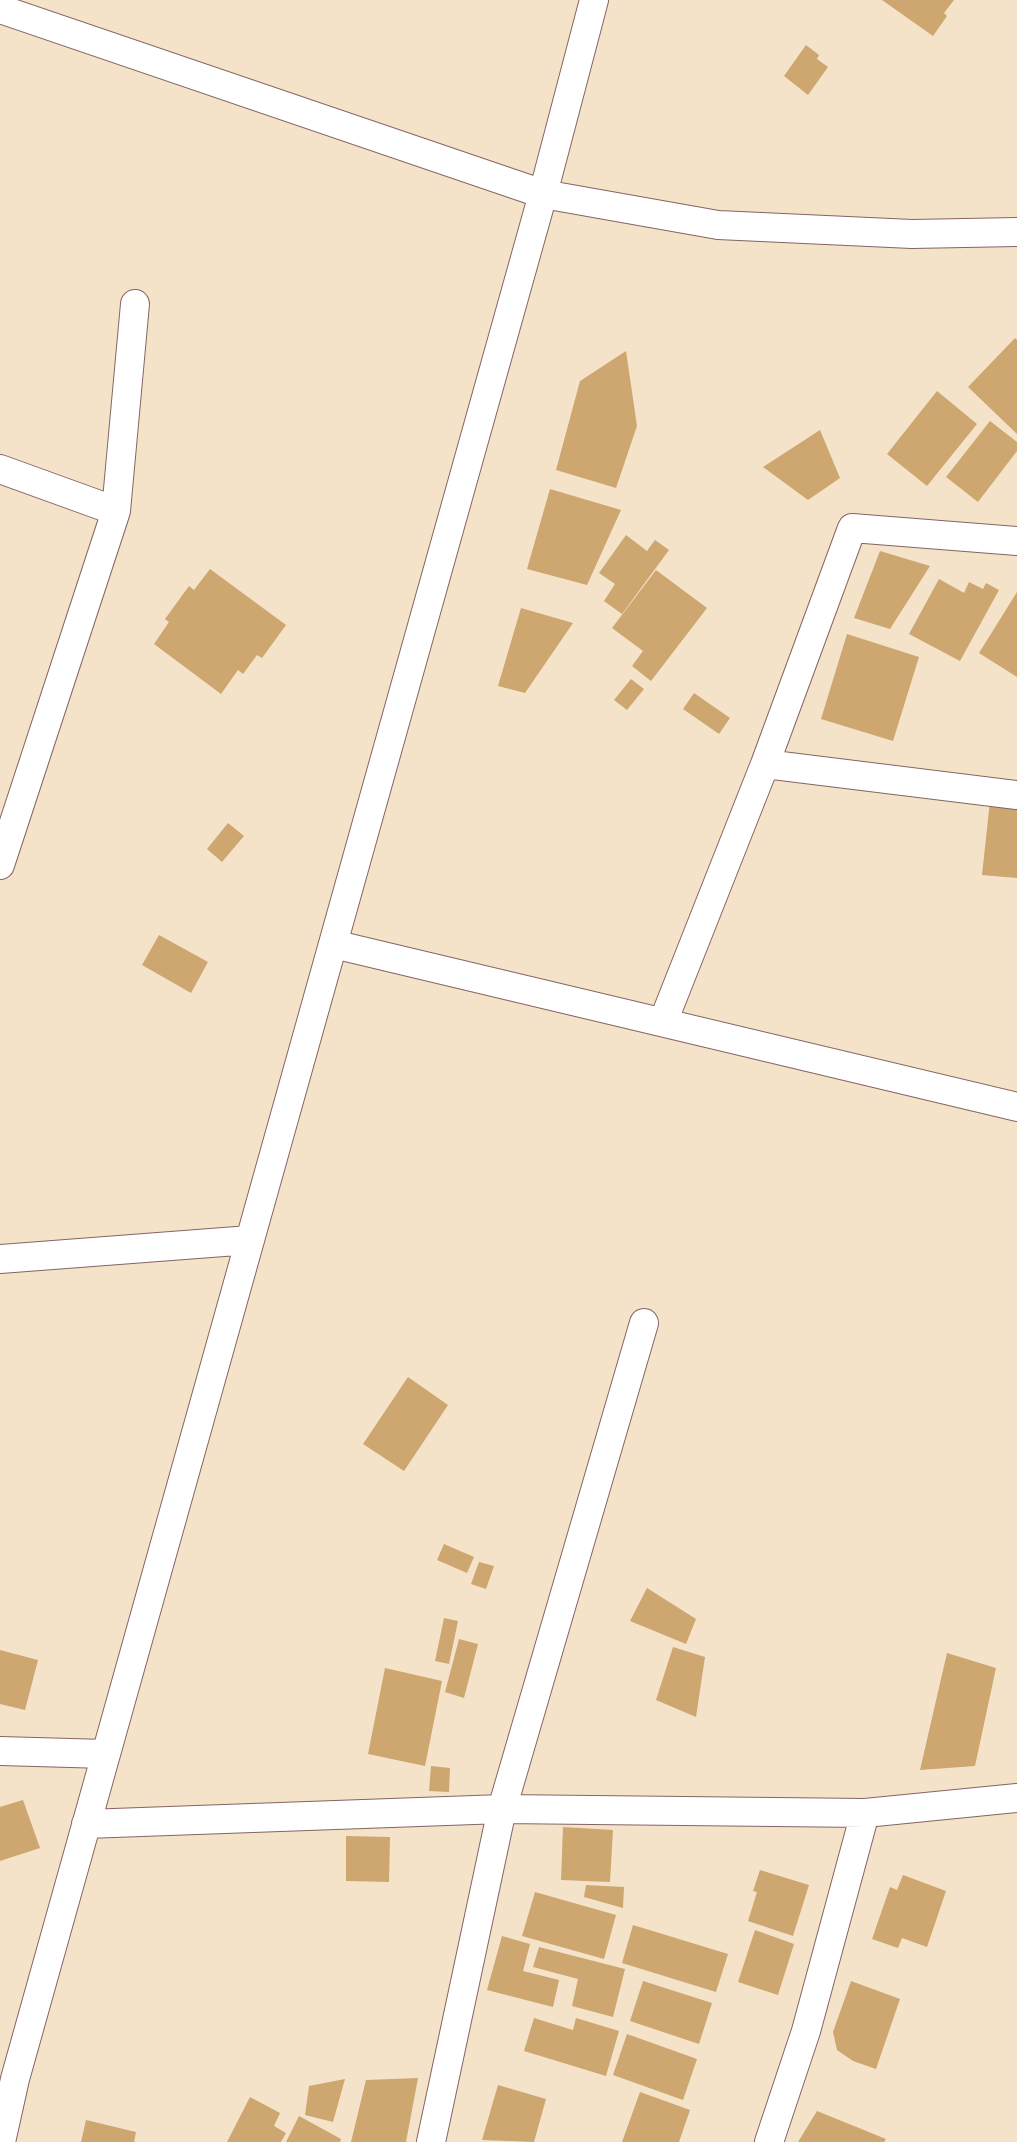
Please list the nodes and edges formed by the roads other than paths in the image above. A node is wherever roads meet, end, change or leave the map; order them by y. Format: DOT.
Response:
graph roads {
  1 [pos="594,0"];
  2 [pos="0,9"];
  3 [pos="543,194"];
  4 [pos="1017,232"];
  5 [pos="135,304"];
  6 [pos="0,469"];
  7 [pos="116,511"];
  8 [pos="1017,542"];
  9 [pos="765,764"];
  10 [pos="1017,795"];
  11 [pos="0,865"];
  12 [pos="333,944"];
  13 [pos="663,1022"];
  14 [pos="1017,1107"];
  15 [pos="250,1240"];
  16 [pos="0,1259"];
  17 [pos="644,1323"];
  18 [pos="0,1751"];
  19 [pos="106,1754"];
  20 [pos="1017,1798"];
  21 [pos="502,1809"];
  22 [pos="865,1813"];
  23 [pos="86,1824"];
  24 [pos="7,2077"];
  25 [pos="1,2142"];
  26 [pos="431,2142"];
  27 [pos="769,2142"];
  1 -- 3 [label="street"];
  2 -- 3 [label="street"];
  3 -- 4 [label="street"];
  3 -- 12 [label="street"];
  5 -- 7 [label="street"];
  6 -- 7 [label="street"];
  7 -- 11 [label="street"];
  8 -- 9 [label="street"];
  9 -- 10 [label="street"];
  9 -- 13 [label="street"];
  12 -- 13 [label="street"];
  12 -- 15 [label="street"];
  13 -- 14 [label="street"];
  15 -- 16 [label="street"];
  15 -- 19 [label="street"];
  17 -- 21 [label="street"];
  18 -- 19 [label="street"];
  19 -- 23 [label="street"];
  20 -- 22 [label="street"];
  21 -- 22 [label="street"];
  21 -- 23 [label="street"];
  21 -- 26 [label="street"];
  22 -- 27 [label="street"];
  23 -- 24 [label="street"];
  24 -- 25 [label="street"];
}
